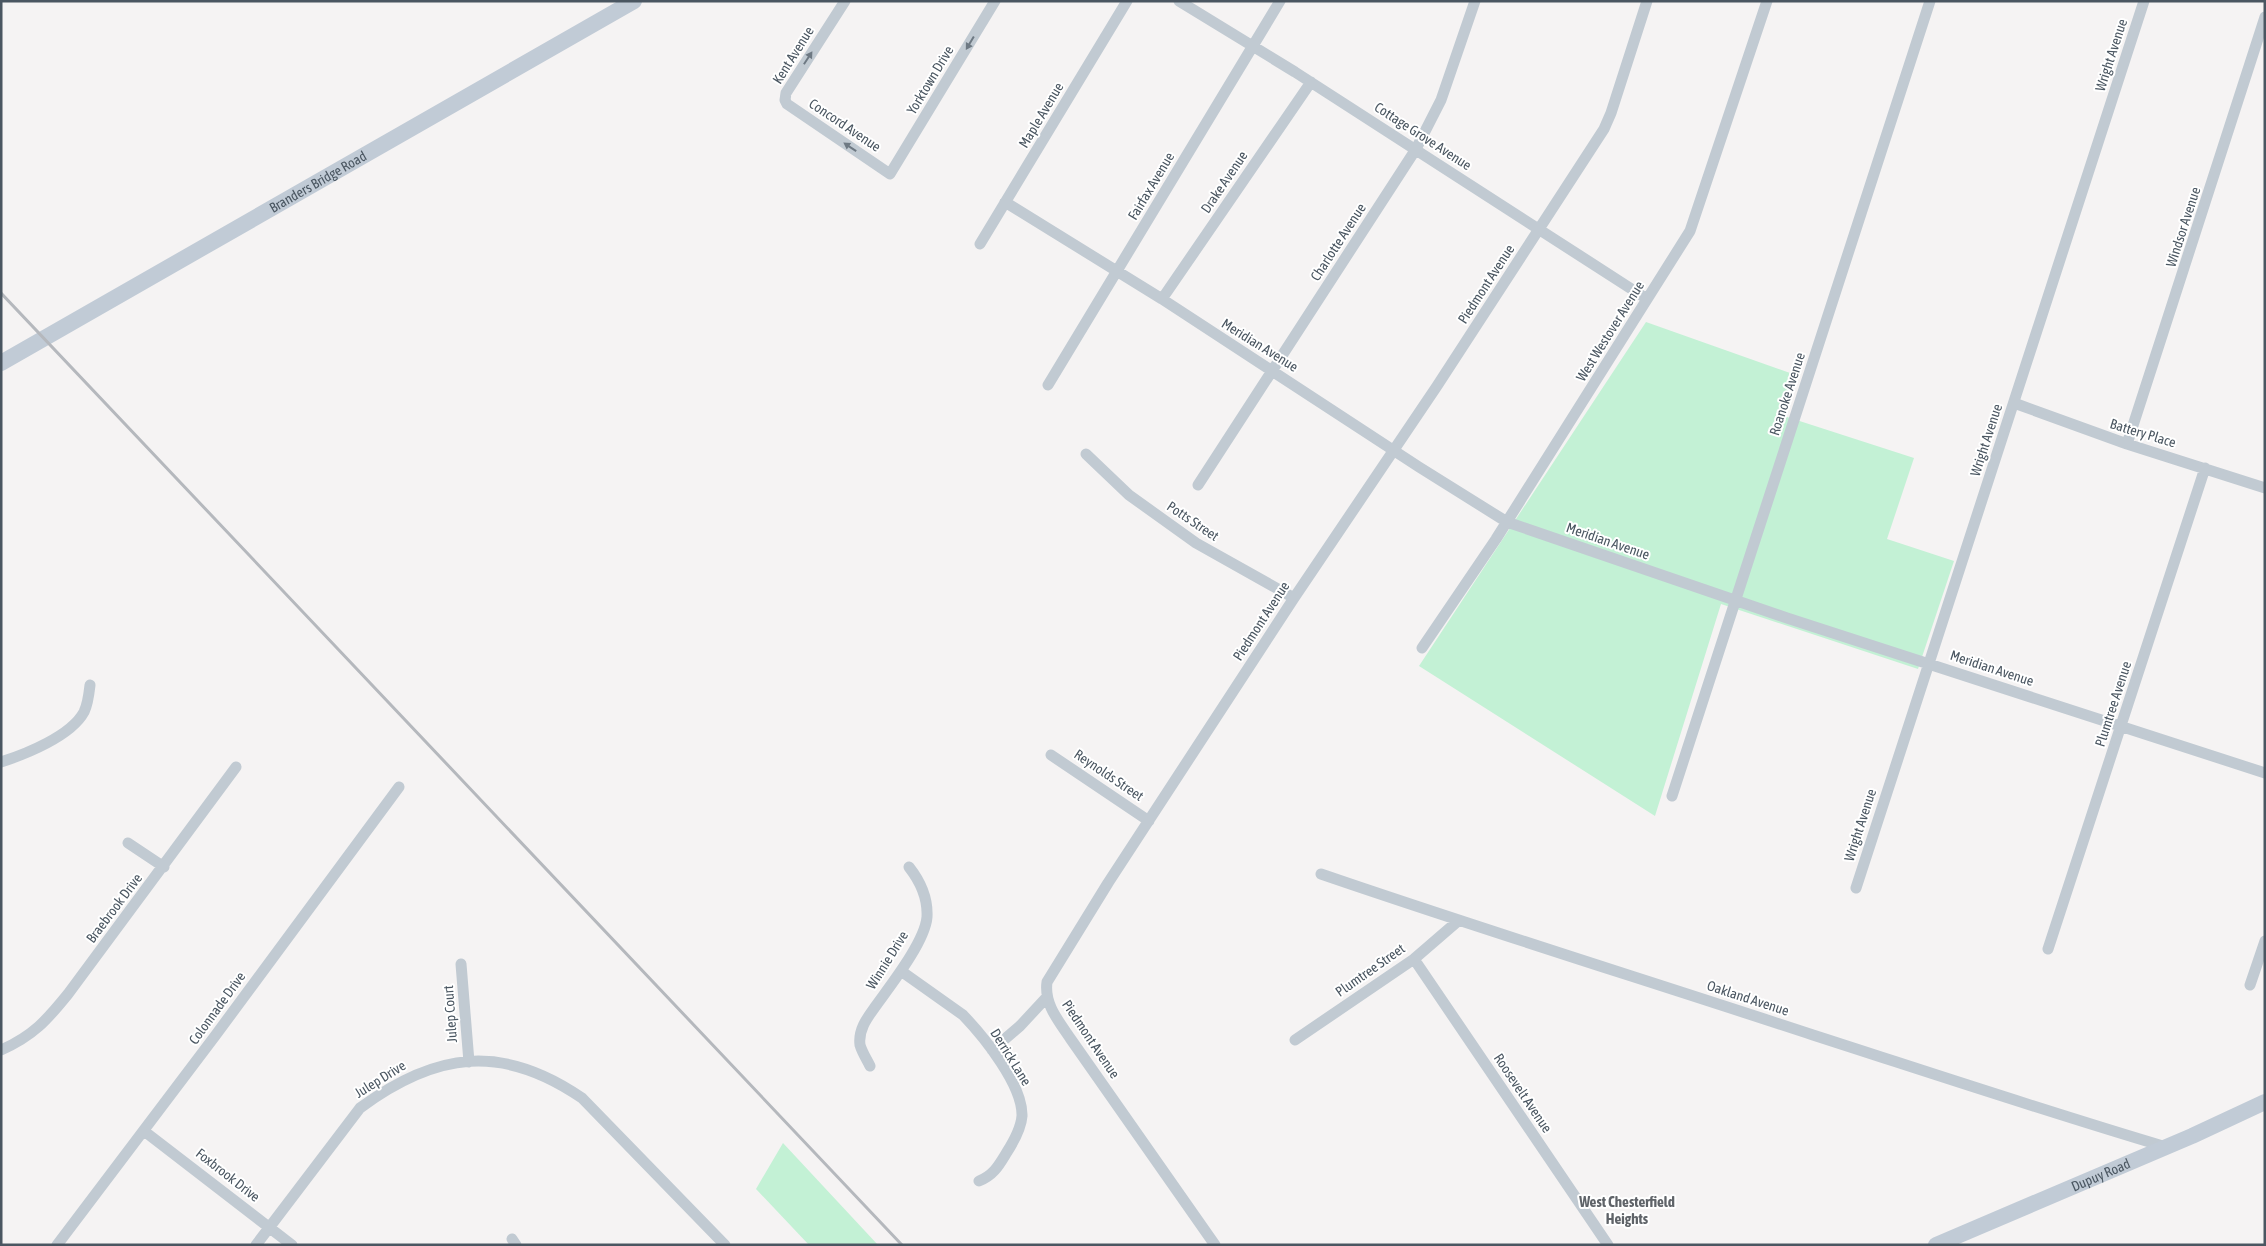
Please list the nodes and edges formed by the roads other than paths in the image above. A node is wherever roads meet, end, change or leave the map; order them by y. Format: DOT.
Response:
graph roads {
  1 [pos="634,1"];
  2 [pos="845,1"];
  3 [pos="995,1"];
  4 [pos="1127,1"];
  5 [pos="1179,1"];
  6 [pos="1280,1"];
  7 [pos="1475,1"];
  8 [pos="1647,1"];
  9 [pos="1767,1"];
  10 [pos="1930,1"];
  11 [pos="2144,1"];
  12 [pos="2265,17"];
  13 [pos="1253,47"];
  14 [pos="1311,82"];
  15 [pos="784,100"];
  16 [pos="1416,149"];
  17 [pos="890,174"];
  18 [pos="1005,202"];
  19 [pos="1540,229"];
  20 [pos="980,244"];
  21 [pos="1117,272"];
  22 [pos="1162,299"];
  23 [pos="1647,299"];
  24 [pos="1,363"];
  25 [pos="1273,370"];
  26 [pos="1048,385"];
  27 [pos="2014,403"];
  28 [pos="2127,444"];
  29 [pos="1394,450"];
  30 [pos="1086,454"];
  31 [pos="2205,468"];
  32 [pos="1198,485"];
  33 [pos="2265,488"];
  34 [pos="1507,522"];
  35 [pos="1294,598"];
  36 [pos="1736,600"];
  37 [pos="1422,648"];
  38 [pos="1929,663"];
  39 [pos="90,685"];
  40 [pos="2121,726"];
  41 [pos="1051,755"];
  42 [pos="1,762"];
  43 [pos="236,767"];
  44 [pos="2265,773"];
  45 [pos="399,787"];
  46 [pos="1672,796"];
  47 [pos="1149,821"];
  48 [pos="128,843"];
  49 [pos="164,867"];
  50 [pos="909,867"];
  51 [pos="1321,874"];
  52 [pos="1856,888"];
  53 [pos="1458,922"];
  54 [pos="2265,941"];
  55 [pos="2048,949"];
  56 [pos="1414,959"];
  57 [pos="461,964"];
  58 [pos="901,971"];
  59 [pos="2250,985"];
  60 [pos="1046,998"];
  61 [pos="1295,1040"];
  62 [pos="1,1050"];
  63 [pos="992,1050"];
  64 [pos="469,1062"];
  65 [pos="870,1066"];
  66 [pos="2265,1102"];
  67 [pos="144,1131"];
  68 [pos="2166,1147"];
  69 [pos="979,1180"];
  70 [pos="269,1226"];
  71 [pos="1944,1243"];
  72 [pos="57,1245"];
  73 [pos="256,1245"];
  74 [pos="292,1245"];
  75 [pos="725,1245"];
  76 [pos="1215,1245"];
  77 [pos="1608,1245"];
  1 -- 24 [label="street, Branders Bridge Road"];
  15 -- 2 [label="street, Kent Avenue, one-way"];
  3 -- 17 [label="street, Yorktown Drive, one-way"];
  4 -- 18 [label="street, Maple Avenue"];
  5 -- 13 [label="street, Cottage Grove Avenue"];
  6 -- 13 [label="street, Fairfax Avenue"];
  7 -- 16 [label="street, Charlotte Avenue"];
  8 -- 19 [label="street, Piedmont Avenue"];
  9 -- 23 [label="street, West Westover Avenue"];
  10 -- 36 [label="street, Roanoke Avenue"];
  11 -- 27 [label="street, Wright Avenue"];
  12 -- 28 [label="street, Windsor Avenue"];
  13 -- 14 [label="street, Cottage Grove Avenue"];
  13 -- 21 [label="street, Fairfax Avenue"];
  14 -- 16 [label="street, Cottage Grove Avenue"];
  14 -- 22 [label="street, Drake Avenue"];
  17 -- 15 [label="street, Concord Avenue, one-way"];
  16 -- 19 [label="street, Cottage Grove Avenue"];
  16 -- 25 [label="street, Charlotte Avenue"];
  18 -- 20 [label="street, Maple Avenue"];
  18 -- 21 [label="street, Meridian Avenue"];
  19 -- 23 [label="street, Cottage Grove Avenue"];
  19 -- 29 [label="street, Piedmont Avenue"];
  21 -- 22 [label="street, Meridian Avenue"];
  21 -- 26 [label="street, Fairfax Avenue"];
  22 -- 25 [label="street, Meridian Avenue"];
  23 -- 34 [label="street, West Westover Avenue"];
  25 -- 29 [label="street, Meridian Avenue"];
  25 -- 32 [label="street, Charlotte Avenue"];
  27 -- 28 [label="street, Battery Place"];
  27 -- 38 [label="street, Wright Avenue"];
  28 -- 31 [label="street, Battery Place"];
  29 -- 34 [label="street, Meridian Avenue"];
  29 -- 35 [label="street, Piedmont Avenue"];
  30 -- 35 [label="street, Potts Street"];
  31 -- 33 [label="street, Battery Place"];
  31 -- 40 [label="street, Plumtree Avenue"];
  34 -- 36 [label="street, Meridian Avenue"];
  34 -- 37 [label="street, West Westover Avenue"];
  35 -- 47 [label="street, Piedmont Avenue"];
  36 -- 38 [label="street, Meridian Avenue"];
  36 -- 46 [label="street, Roanoke Avenue"];
  38 -- 40 [label="street, Meridian Avenue"];
  38 -- 52 [label="street, Wright Avenue"];
  39 -- 42 [label="street"];
  40 -- 44 [label="street, Meridian Avenue"];
  40 -- 55 [label="street, Plumtree Avenue"];
  41 -- 47 [label="street, Reynolds Street"];
  43 -- 49 [label="street, Braebrook Drive"];
  45 -- 67 [label="street, Colonnade Drive"];
  47 -- 60 [label="street, Piedmont Avenue"];
  48 -- 49 [label="street"];
  49 -- 62 [label="street, Braebrook Drive"];
  50 -- 58 [label="street, Winnie Drive"];
  51 -- 53 [label="street, Oakland Avenue"];
  53 -- 56 [label="street, Plumtree Street"];
  53 -- 68 [label="street, Oakland Avenue"];
  54 -- 59 [label="street"];
  56 -- 61 [label="street, Plumtree Street"];
  56 -- 77 [label="street, Roosevelt Avenue"];
  57 -- 64 [label="street, Julep Court"];
  58 -- 63 [label="street, Derrick Lane"];
  58 -- 65 [label="street, Winnie Drive"];
  60 -- 63 [label="street"];
  60 -- 76 [label="street, Piedmont Avenue"];
  63 -- 69 [label="street, Derrick Lane"];
  64 -- 70 [label="street, Julep Drive"];
  64 -- 75 [label="street, Julep Drive"];
  66 -- 68 [label="street, Dupuy Road"];
  67 -- 70 [label="street, Foxbrook Drive"];
  67 -- 72 [label="street, Colonnade Drive"];
  68 -- 71 [label="street, Dupuy Road"];
  70 -- 73 [label="street, Julep Drive"];
  70 -- 74 [label="street, Foxbrook Drive"];
}
